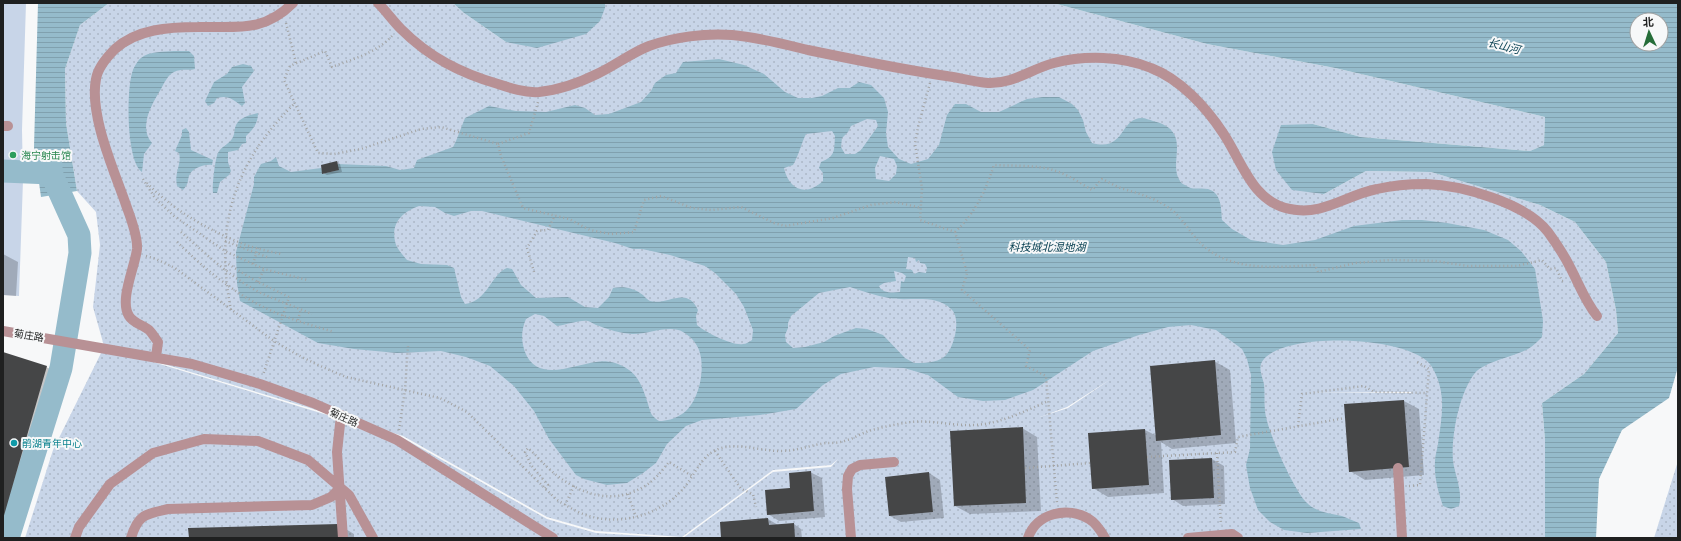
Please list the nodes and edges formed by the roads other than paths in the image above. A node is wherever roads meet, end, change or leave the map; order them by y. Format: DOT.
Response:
graph roads {
  1 [pos="293,3"];
  2 [pos="378,3"];
  3 [pos="1597,316"];
  4 [pos="3,331"];
  5 [pos="156,357"];
  6 [pos="341,415"];
  7 [pos="894,462"];
  8 [pos="1398,468"];
  9 [pos="340,488"];
  10 [pos="75,538"];
  11 [pos="131,538"];
  12 [pos="343,538"];
  13 [pos="374,538"];
  14 [pos="553,538"];
  15 [pos="851,538"];
  16 [pos="1028,538"];
  17 [pos="1105,538"];
  18 [pos="1188,538"];
  19 [pos="1238,538"];
  20 [pos="1402,538"];
  1 -- 5 [label="street"];
  2 -- 3 [label="street"];
  4 -- 5 [label="street, 菊庄路"];
  5 -- 6 [label="street, 菊庄路"];
  6 -- 9 [label="street"];
  6 -- 14 [label="street, 菊庄路"];
  7 -- 15 [label="street"];
  8 -- 20 [label="street"];
  9 -- 10 [label="street"];
  9 -- 11 [label="street"];
  9 -- 12 [label="street"];
  9 -- 13 [label="street"];
  16 -- 17 [label="street"];
  18 -- 19 [label="street"];
}
